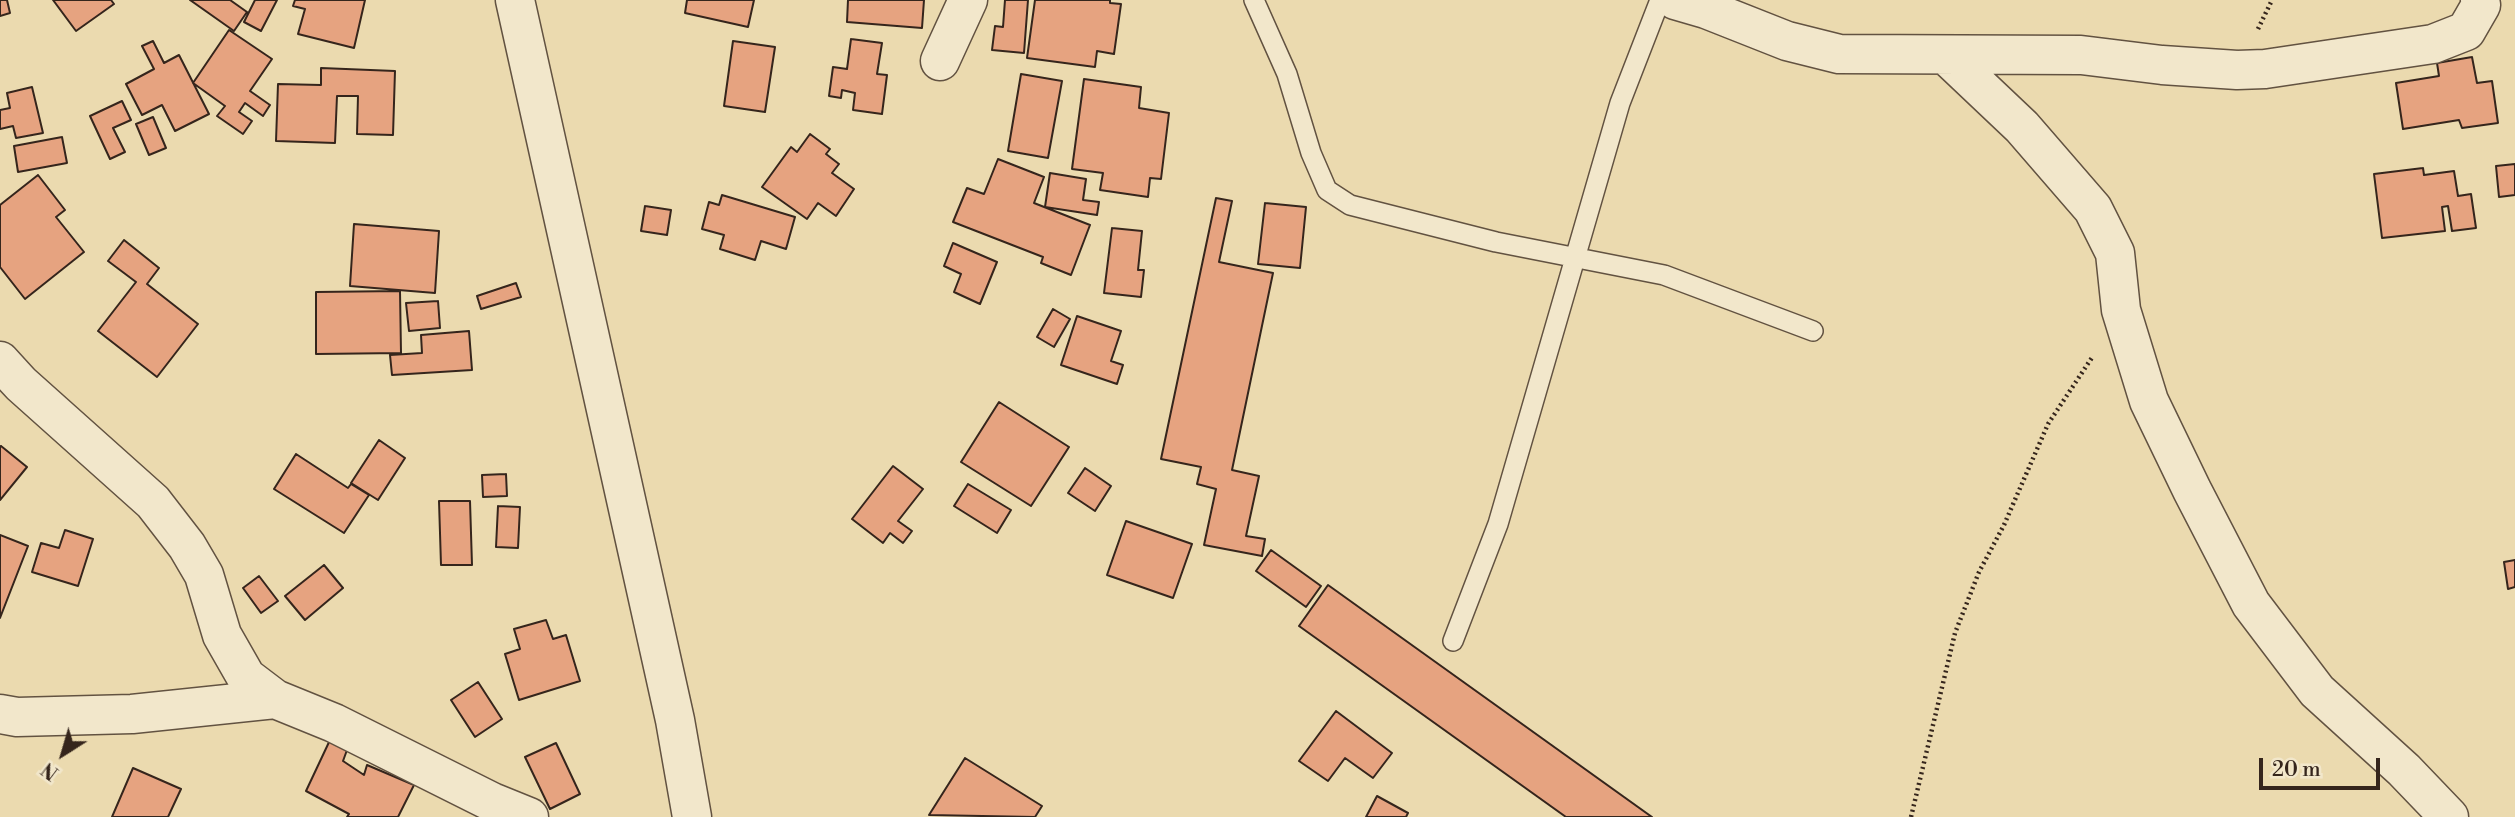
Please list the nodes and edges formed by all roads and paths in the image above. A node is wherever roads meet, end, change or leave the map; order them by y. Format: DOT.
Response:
graph roads {
  1 [pos="515,0"];
  2 [pos="968,0"];
  3 [pos="1254,0"];
  4 [pos="1660,0"];
  5 [pos="1675,0"];
  6 [pos="2480,0"];
  7 [pos="1946,55"];
  8 [pos="940,61"];
  9 [pos="1575,257"];
  10 [pos="2121,310"];
  11 [pos="1813,331"];
  12 [pos="0,361"];
  13 [pos="1453,641"];
  14 [pos="275,699"];
  15 [pos="0,714"];
  16 [pos="529,817"];
  17 [pos="692,817"];
  18 [pos="1911,817"];
  19 [pos="2449,817"];
  1 -- 17 [label="street"];
  2 -- 8 [label="street"];
  3 -- 9 [label="lane"];
  4 -- 9 [label="lane"];
  5 -- 7 [label="street"];
  6 -- 7 [label="street"];
  7 -- 10 [label="street"];
  9 -- 11 [label="lane"];
  9 -- 13 [label="lane"];
  10 -- 18 [label="path"];
  10 -- 19 [label="street"];
  12 -- 14 [label="street"];
  14 -- 15 [label="street"];
  14 -- 16 [label="street"];
}
